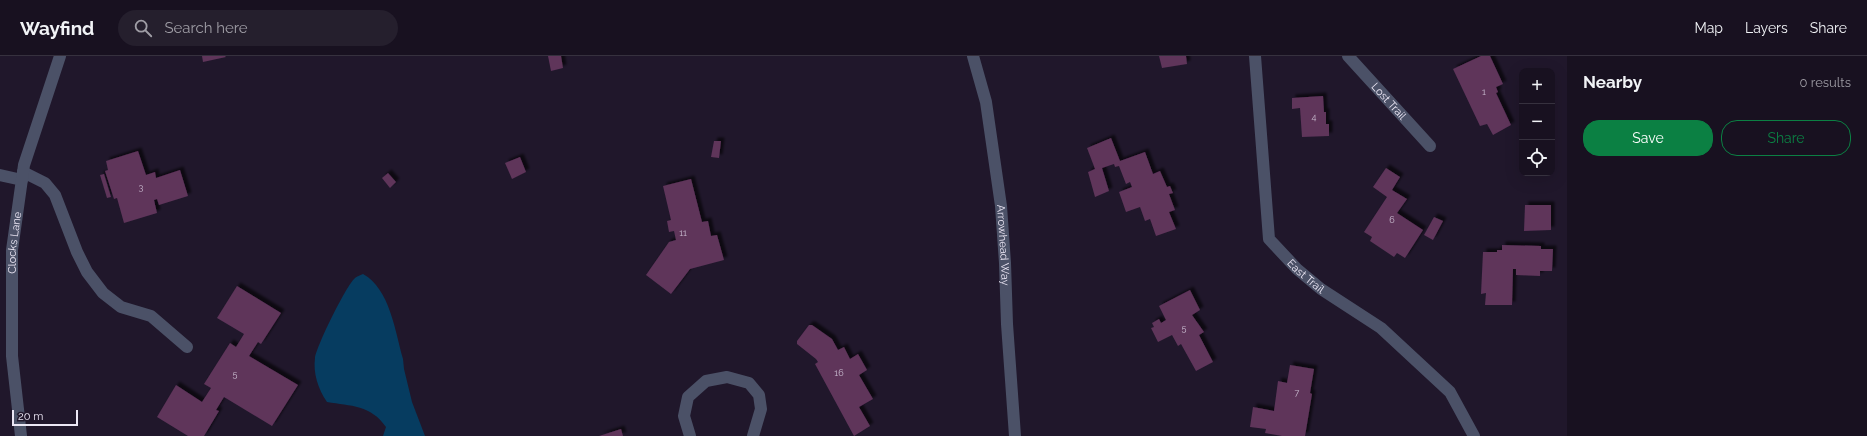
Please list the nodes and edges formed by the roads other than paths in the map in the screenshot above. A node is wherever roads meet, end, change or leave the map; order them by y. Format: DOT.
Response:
graph roads {
  1 [pos="60,56"];
  2 [pos="973,56"];
  3 [pos="1255,56"];
  4 [pos="1348,56"];
  5 [pos="1430,146"];
  6 [pos="0,175"];
  7 [pos="22,176"];
  8 [pos="187,348"];
  9 [pos="21,436"];
  10 [pos="690,436"];
  11 [pos="753,436"];
  12 [pos="1015,436"];
  13 [pos="1474,436"];
  1 -- 7 [label="street, Clocks Lane"];
  2 -- 12 [label="street, Arrowhead Way"];
  3 -- 13 [label="street, East Trail"];
  4 -- 5 [label="street, Lost Trail"];
  6 -- 7 [label="street"];
  7 -- 8 [label="street"];
  7 -- 9 [label="street, Clocks Lane"];
  10 -- 11 [label="street"];
}
